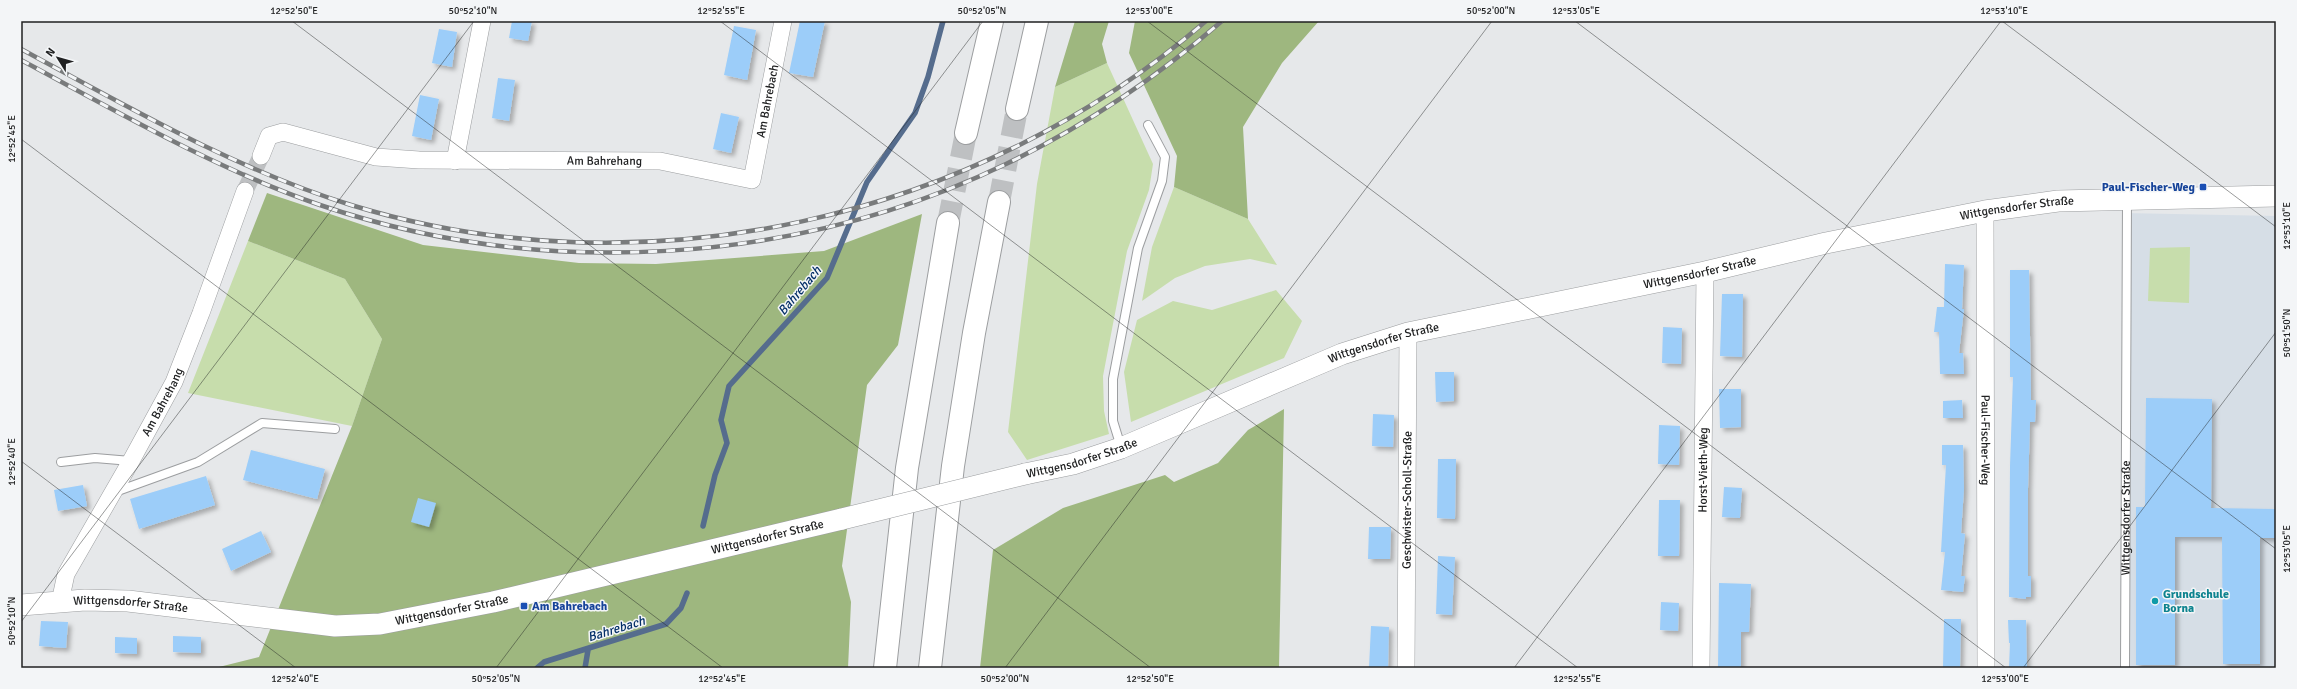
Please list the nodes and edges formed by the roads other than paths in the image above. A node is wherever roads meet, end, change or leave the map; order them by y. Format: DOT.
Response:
graph roads {
  1 [pos="482,21"];
  2 [pos="783,21"];
  3 [pos="992,21"];
  4 [pos="1037,21"];
  5 [pos="1017,109"];
  6 [pos="1148,125"];
  7 [pos="966,133"];
  8 [pos="261,156"];
  9 [pos="455,161"];
  10 [pos="752,180"];
  11 [pos="245,191"];
  12 [pos="2276,196"];
  13 [pos="2127,200"];
  14 [pos="999,202"];
  15 [pos="1985,211"];
  16 [pos="948,223"];
  17 [pos="1705,272"];
  18 [pos="1408,333"];
  19 [pos="335,429"];
  20 [pos="1121,448"];
  21 [pos="61,462"];
  22 [pos="131,462"];
  23 [pos="112,493"];
  24 [pos="60,602"];
  25 [pos="21,605"];
  26 [pos="884,668"];
  27 [pos="930,668"];
  28 [pos="1406,668"];
  29 [pos="1701,668"];
  30 [pos="1986,668"];
  31 [pos="2125,668"];
  1 -- 9 [label="street"];
  2 -- 10 [label="street, Am Bahrebach"];
  3 -- 7 [label="highway"];
  4 -- 5 [label="highway"];
  6 -- 20 [label="lane"];
  8 -- 9 [label="street, Am Bahrehang"];
  9 -- 10 [label="street, Am Bahrehang"];
  11 -- 22 [label="street, Am Bahrehang"];
  12 -- 13 [label="street, Wittgensdorfer Straße"];
  13 -- 15 [label="street, Wittgensdorfer Straße"];
  13 -- 31 [label="lane, Wittgensdorfer Straße"];
  14 -- 27 [label="highway"];
  15 -- 17 [label="street, Wittgensdorfer Straße"];
  15 -- 30 [label="street, Paul-Fischer-Weg"];
  16 -- 26 [label="highway"];
  17 -- 18 [label="street, Wittgensdorfer Straße"];
  17 -- 29 [label="street, Horst-Vieth-Weg"];
  18 -- 20 [label="street, Wittgensdorfer Straße"];
  18 -- 28 [label="street, Geschwister-Scholl-Straße"];
  19 -- 23 [label="lane"];
  20 -- 24 [label="street, Wittgensdorfer Straße, bridge"];
  21 -- 22 [label="lane"];
  22 -- 23 [label="street, Am Bahrehang"];
  23 -- 24 [label="street, Am Bahrehang"];
  24 -- 25 [label="street, Wittgensdorfer Straße"];
}
